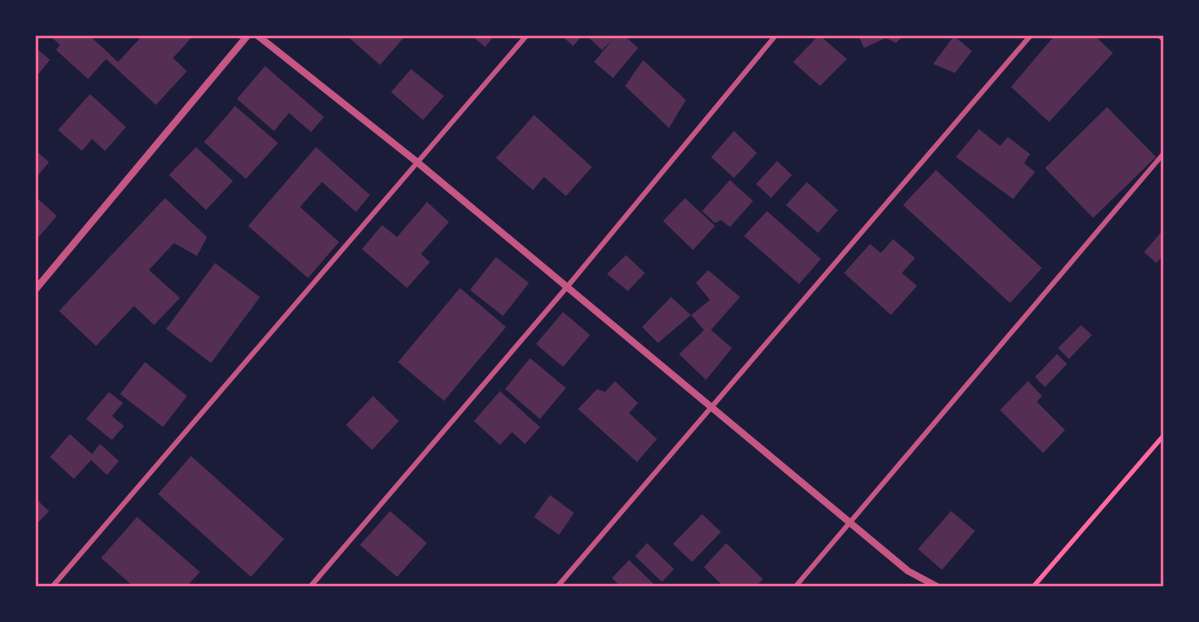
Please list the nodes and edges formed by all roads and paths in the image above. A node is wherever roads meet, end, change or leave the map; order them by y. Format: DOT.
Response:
graph roads {
  1 [pos="248,35"];
  2 [pos="257,35"];
  3 [pos="527,35"];
  4 [pos="776,35"];
  5 [pos="1031,35"];
  6 [pos="1159,35"];
  7 [pos="1164,40"];
  8 [pos="1164,153"];
  9 [pos="417,162"];
  10 [pos="567,286"];
  11 [pos="35,290"];
  12 [pos="711,407"];
  13 [pos="1164,435"];
  14 [pos="852,524"];
  15 [pos="52,587"];
  16 [pos="310,587"];
  17 [pos="557,587"];
  18 [pos="795,587"];
  19 [pos="938,587"];
  20 [pos="1033,587"];
  1 -- 11 [label="street"];
  2 -- 9 [label="street"];
  3 -- 9 [label="lane"];
  4 -- 10 [label="lane"];
  5 -- 12 [label="lane"];
  6 -- 7 [label="lane"];
  8 -- 14 [label="lane"];
  9 -- 10 [label="street"];
  9 -- 15 [label="lane"];
  10 -- 12 [label="street"];
  10 -- 16 [label="lane"];
  12 -- 14 [label="street"];
  12 -- 17 [label="lane"];
  13 -- 20 [label="path"];
  14 -- 18 [label="lane"];
  14 -- 19 [label="street"];
}
